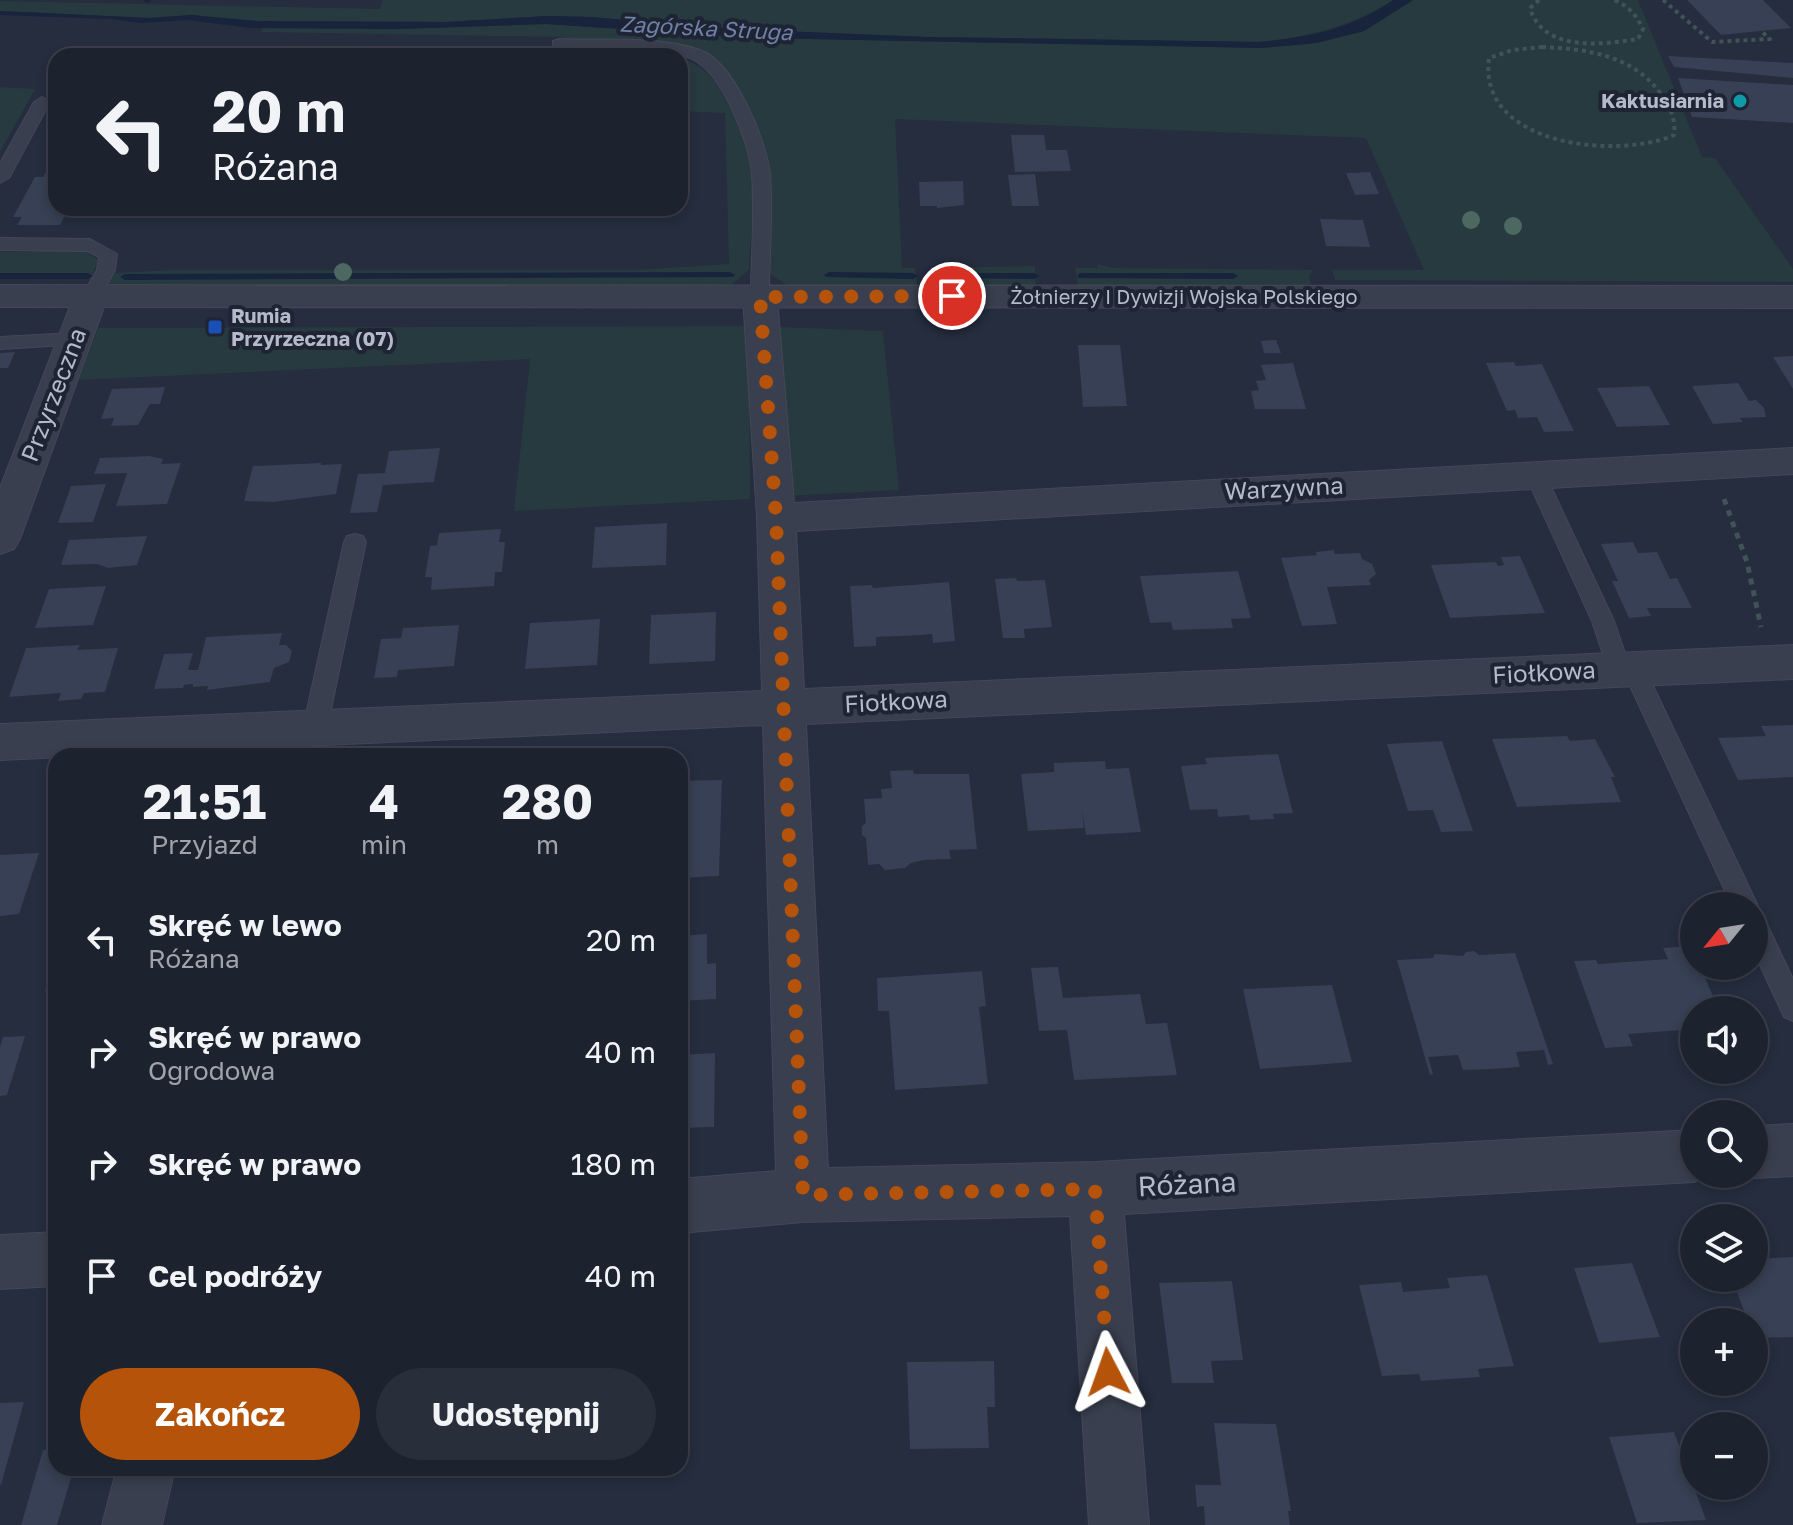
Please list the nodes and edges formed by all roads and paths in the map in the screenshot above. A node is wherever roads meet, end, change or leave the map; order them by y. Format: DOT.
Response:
graph roads {
  1 [pos="1539,0"];
  2 [pos="1616,0"];
  3 [pos="1663,0"];
  4 [pos="1761,31"];
  5 [pos="559,44"];
  6 [pos="670,48"];
  7 [pos="688,52"];
  8 [pos="42,102"];
  9 [pos="1540,135"];
  10 [pos="0,178"];
  11 [pos="0,244"];
  12 [pos="0,296"];
  13 [pos="91,296"];
  14 [pos="760,297"];
  15 [pos="1793,297"];
  16 [pos="75,339"];
  17 [pos="0,343"];
  18 [pos="1793,461"];
  19 [pos="1708,465"];
  20 [pos="1535,474"];
  21 [pos="776,518"];
  22 [pos="0,539"];
  23 [pos="355,542"];
  24 [pos="1780,663"];
  25 [pos="1627,669"];
  26 [pos="782,707"];
  27 [pos="315,728"];
  28 [pos="0,742"];
  29 [pos="1738,892"];
  30 [pos="1768,954"];
  31 [pos="1793,1008"];
  32 [pos="1793,1150"];
  33 [pos="1768,1151"];
  34 [pos="1680,1157"];
  35 [pos="1095,1189"];
  36 [pos="803,1195"];
  37 [pos="688,1205"];
  38 [pos="48,1259"];
  39 [pos="0,1262"];
  40 [pos="144,1476"];
  41 [pos="132,1525"];
  42 [pos="1119,1525"];
  1 -- 2 [label="path"];
  3 -- 4 [label="path"];
  5 -- 6 [label="lane"];
  7 -- 14 [label="lane"];
  8 -- 10 [label="lane"];
  9 -- 9 [label="path"];
  11 -- 13 [label="lane"];
  12 -- 13 [label="street, Żołnierzy I Dywizji Wojska Polskiego"];
  13 -- 14 [label="street, Żołnierzy I Dywizji Wojska Polskiego"];
  13 -- 16 [label="street, Przyrzeczna"];
  14 -- 15 [label="street, Żołnierzy I Dywizji Wojska Polskiego"];
  14 -- 21 [label="street"];
  16 -- 17 [label="lane"];
  16 -- 22 [label="street, Przyrzeczna"];
  18 -- 19 [label="street, Warzywna"];
  19 -- 20 [label="street, Warzywna"];
  19 -- 24 [label="path"];
  20 -- 21 [label="street, Warzywna"];
  20 -- 25 [label="lane"];
  21 -- 26 [label="street"];
  23 -- 27 [label="lane"];
  24 -- 25 [label="street, Fiołkowa"];
  25 -- 26 [label="street, Fiołkowa"];
  25 -- 29 [label="lane"];
  26 -- 27 [label="street, Fiołkowa"];
  26 -- 36 [label="street"];
  27 -- 28 [label="street, Fiołkowa"];
  30 -- 31 [label="lane"];
  32 -- 33 [label="street"];
  34 -- 35 [label="street, Różana"];
  35 -- 36 [label="street, Różana"];
  35 -- 42 [label="street"];
  36 -- 37 [label="street, Różana"];
  38 -- 39 [label="street"];
  40 -- 41 [label="street"];
}
